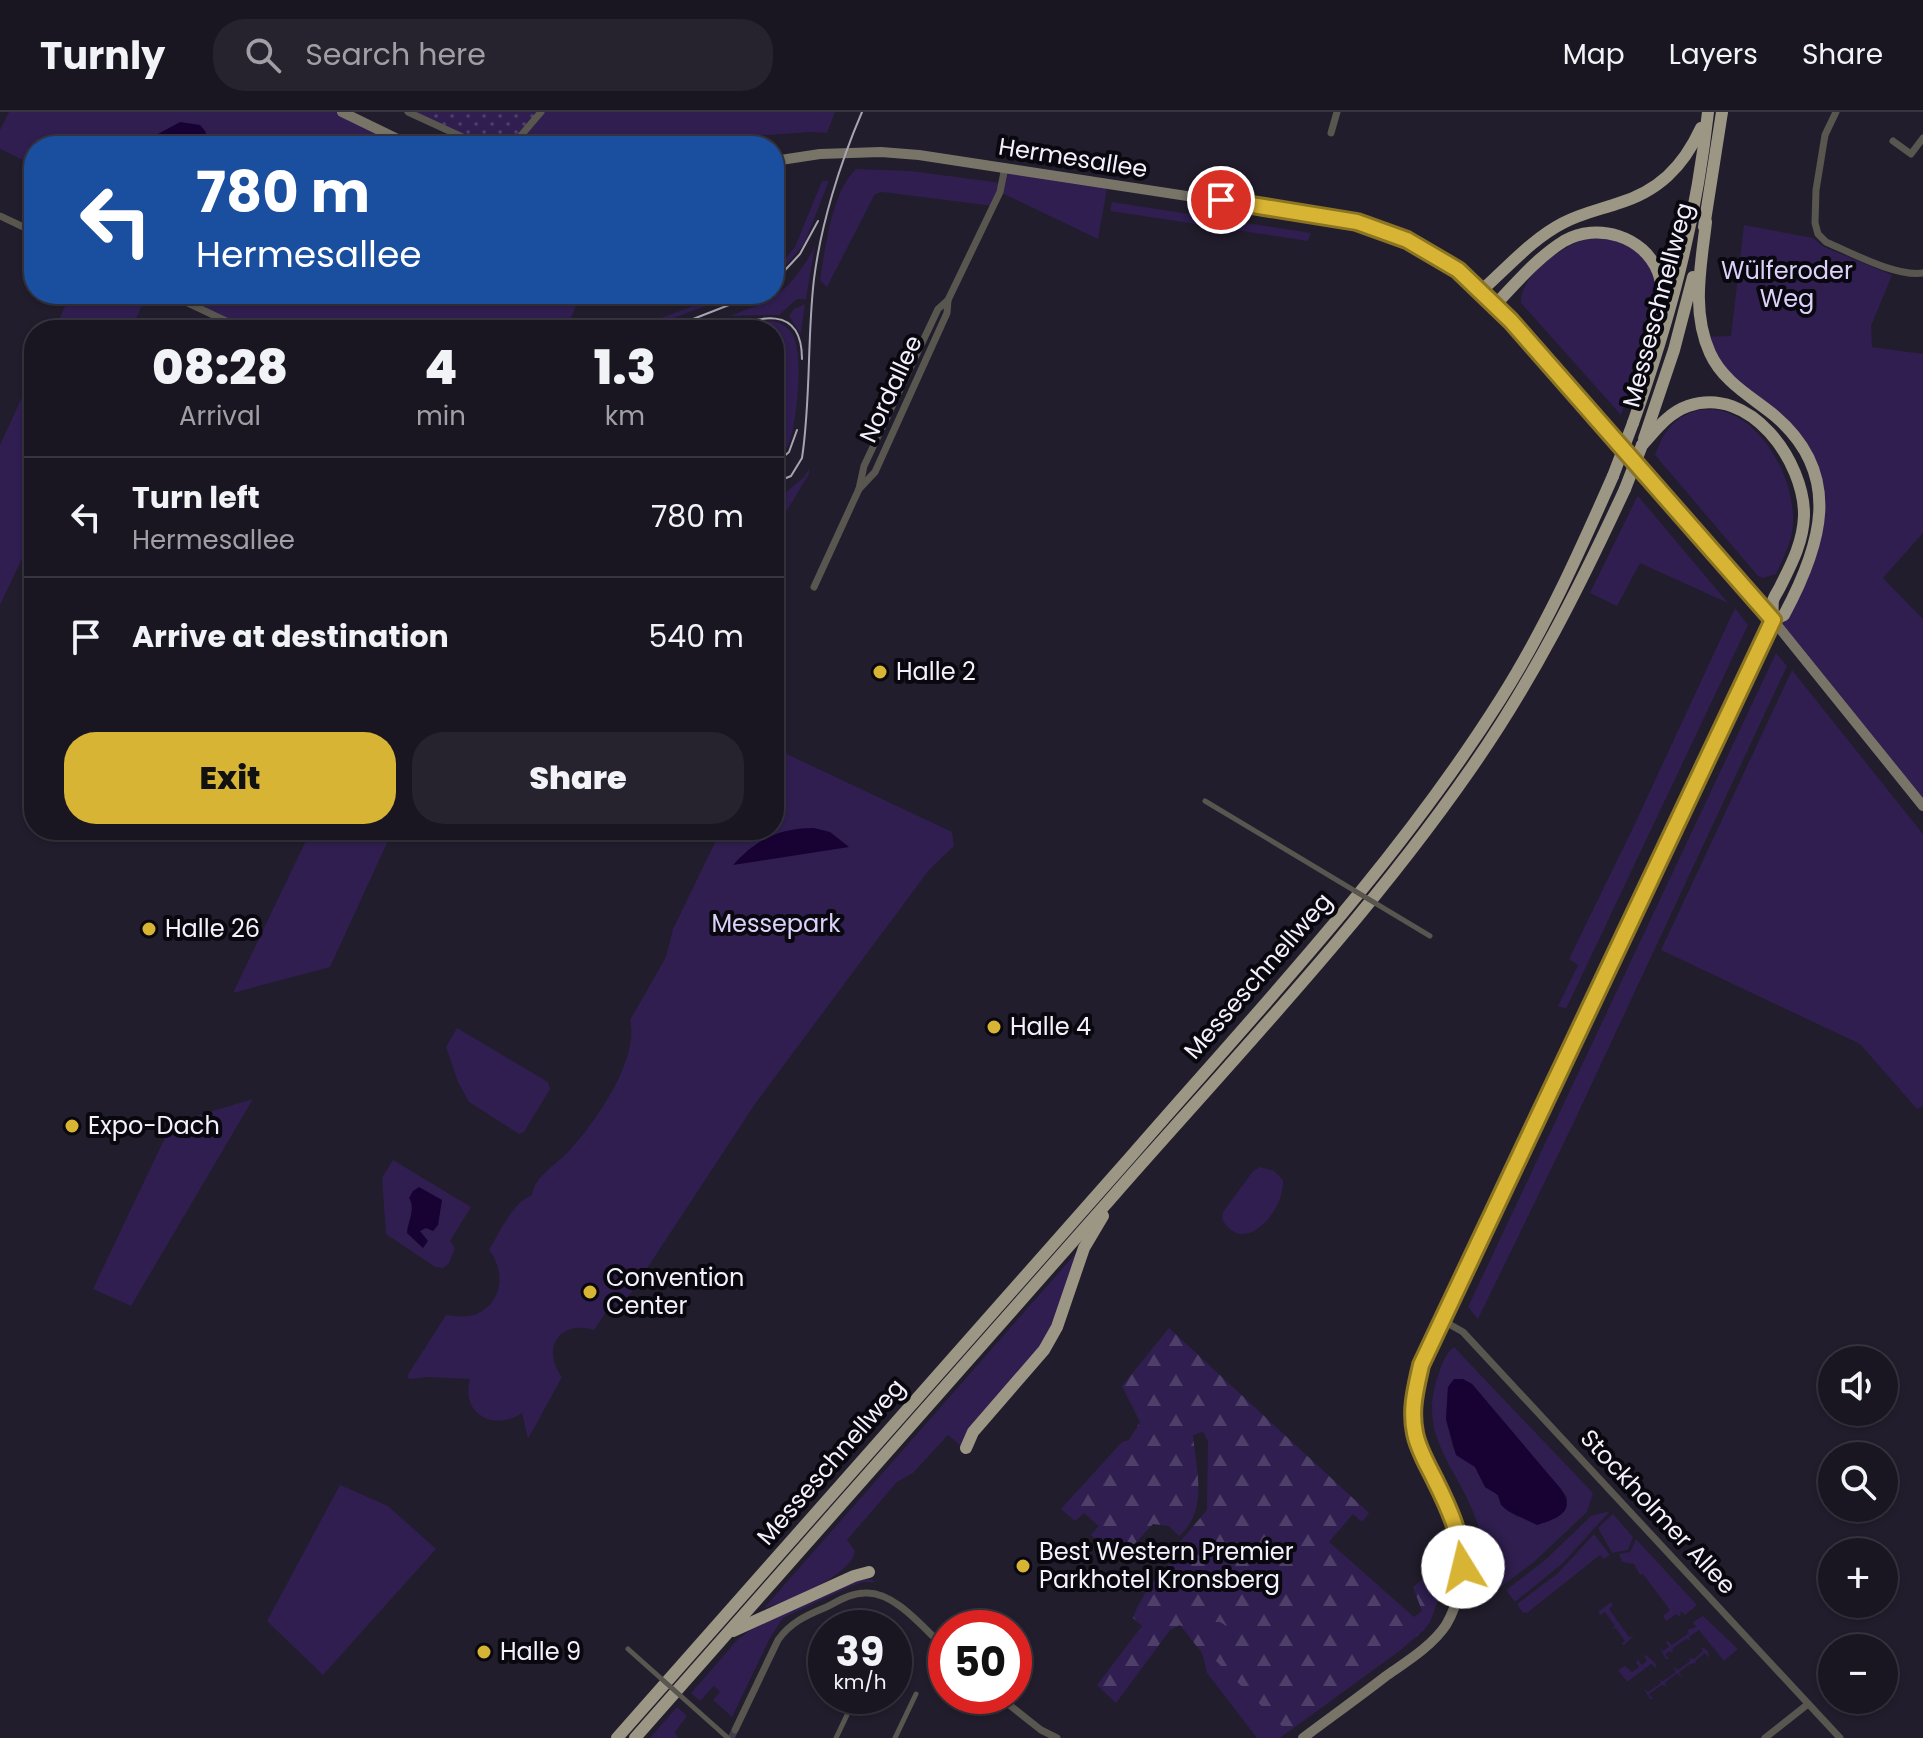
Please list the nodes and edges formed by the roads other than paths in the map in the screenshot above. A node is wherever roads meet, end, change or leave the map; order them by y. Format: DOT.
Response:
graph roads {
  1 [pos="342,112"];
  2 [pos="408,112"];
  3 [pos="541,112"];
  4 [pos="1337,112"];
  5 [pos="1722,112"];
  6 [pos="1836,112"];
  7 [pos="1708,114"];
  8 [pos="1331,133"];
  9 [pos="522,135"];
  10 [pos="391,136"];
  11 [pos="460,136"];
  12 [pos="1923,138"];
  13 [pos="1893,141"];
  14 [pos="784,159"];
  15 [pos="1005,167"];
  16 [pos="0,216"];
  17 [pos="1706,222"];
  18 [pos="24,227"];
  19 [pos="1923,273"];
  20 [pos="1482,290"];
  21 [pos="190,304"];
  22 [pos="1496,304"];
  23 [pos="224,320"];
  24 [pos="1661,345"];
  25 [pos="1645,440"];
  26 [pos="814,587"];
  27 [pos="1773,620"];
  28 [pos="1205,801"];
  29 [pos="1923,806"];
  30 [pos="1430,936"];
  31 [pos="1122,1186"];
  32 [pos="1442,1320"];
  33 [pos="966,1448"];
  34 [pos="869,1572"];
  35 [pos="928,1632"];
  36 [pos="727,1634"];
  37 [pos="628,1649"];
  38 [pos="916,1694"];
  39 [pos="1808,1704"];
  40 [pos="847,1714"];
  41 [pos="1021,1714"];
  42 [pos="735,1730"];
  43 [pos="617,1738"];
  44 [pos="635,1738"];
  45 [pos="728,1738"];
  46 [pos="836,1738"];
  47 [pos="895,1738"];
  48 [pos="1057,1738"];
  49 [pos="1303,1738"];
  50 [pos="1765,1738"];
  51 [pos="1840,1738"];
  1 -- 10 [label="main road"];
  2 -- 11 [label="street"];
  3 -- 9 [label="street"];
  4 -- 8 [label="street"];
  5 -- 17 [label="highway, Messeschnellweg"];
  6 -- 19 [label="street"];
  7 -- 20 [label="highway"];
  7 -- 24 [label="highway, Messeschnellweg"];
  12 -- 13 [label="street"];
  14 -- 15 [label="main road, Hermesallee"];
  15 -- 20 [label="main road, Hermesallee"];
  15 -- 26 [label="street, Nordallee"];
  16 -- 18 [label="street"];
  17 -- 25 [label="highway, Messeschnellweg"];
  17 -- 27 [label="highway"];
  20 -- 22 [label="main road, Hermesallee"];
  21 -- 23 [label="street"];
  22 -- 24 [label="highway"];
  22 -- 27 [label="main road, Hermesallee"];
  24 -- 43 [label="highway, Messeschnellweg, bridge"];
  25 -- 27 [label="highway"];
  25 -- 31 [label="highway, Messeschnellweg, bridge"];
  27 -- 29 [label="main road, Hermesallee"];
  27 -- 32 [label="main road"];
  28 -- 30 [label="street, bridge"];
  31 -- 33 [label="highway"];
  31 -- 36 [label="highway, Messeschnellweg"];
  32 -- 39 [label="street, Stockholmer Allee"];
  32 -- 49 [label="main road"];
  34 -- 36 [label="highway"];
  35 -- 42 [label="street"];
  36 -- 44 [label="highway, Messeschnellweg"];
  37 -- 45 [label="street, bridge"];
  38 -- 47 [label="street"];
  39 -- 50 [label="street"];
  39 -- 51 [label="street, Stockholmer Allee"];
  40 -- 46 [label="street"];
  41 -- 48 [label="street"];
}
